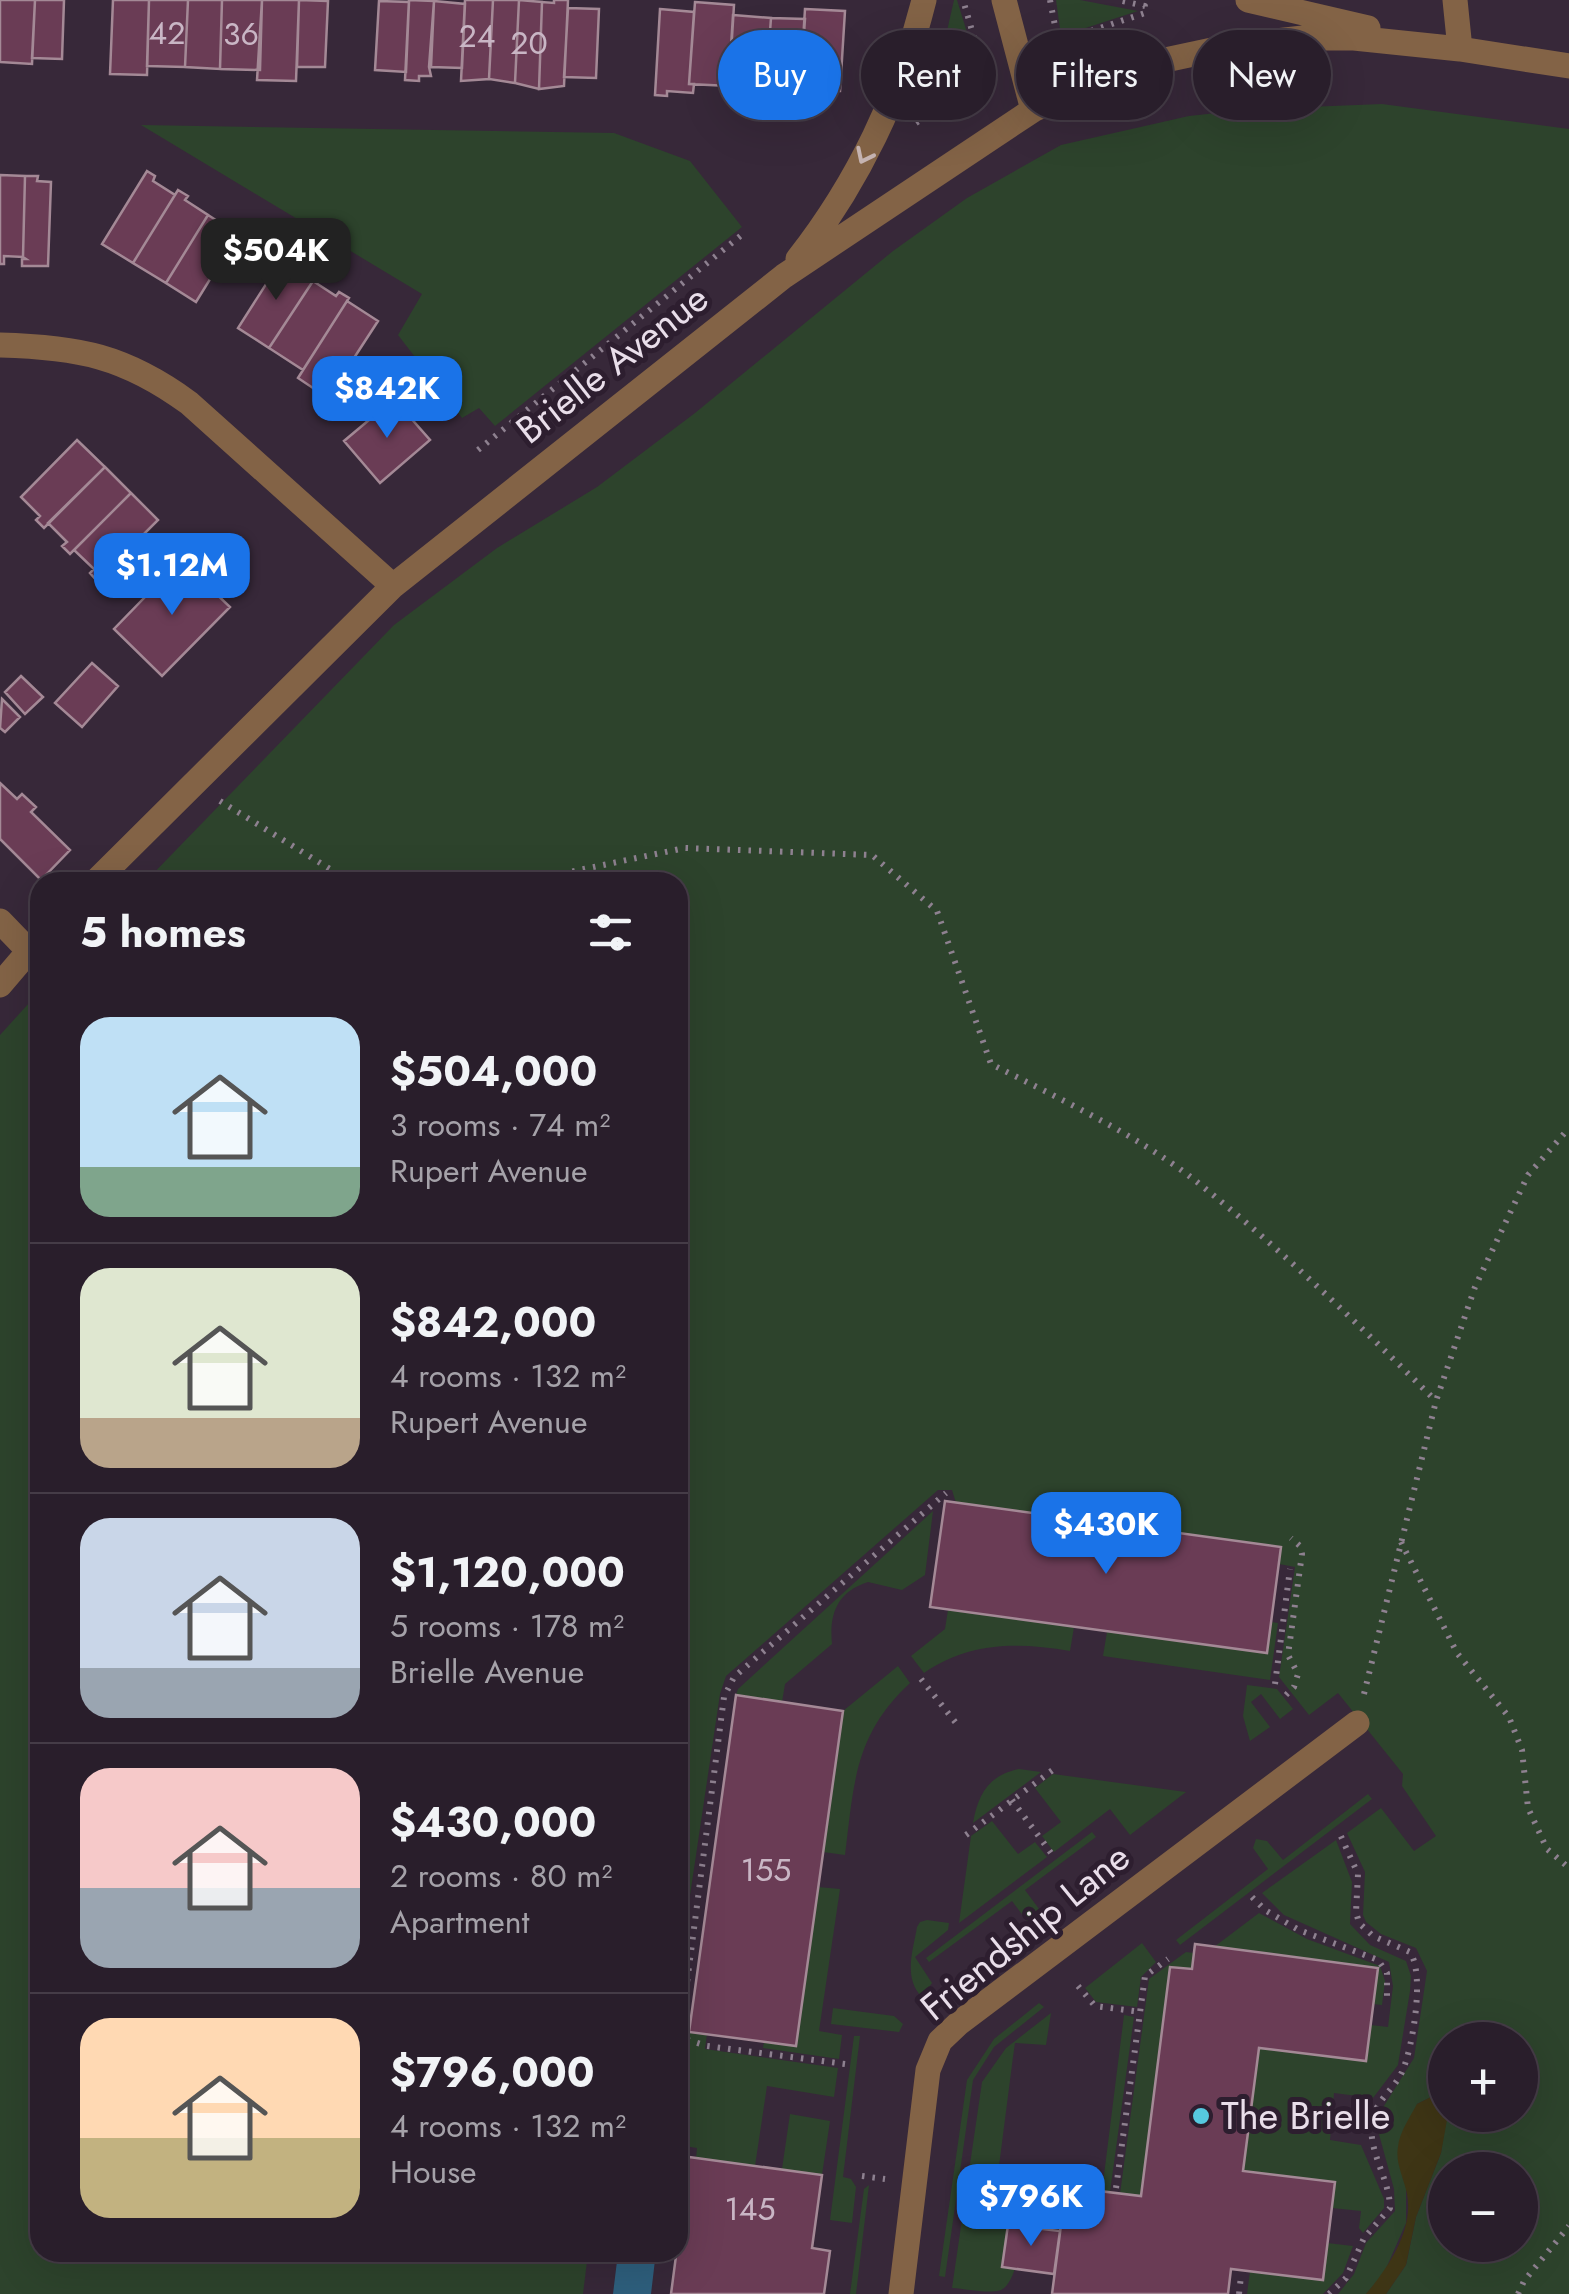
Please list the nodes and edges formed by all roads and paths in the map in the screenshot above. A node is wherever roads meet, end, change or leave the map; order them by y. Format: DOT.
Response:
graph roads {
  1 [pos="924,0"];
  2 [pos="964,0"];
  3 [pos="1004,0"];
  4 [pos="1050,0"];
  5 [pos="1118,0"];
  6 [pos="1248,0"];
  7 [pos="1455,0"];
  8 [pos="972,30"];
  9 [pos="1016,47"];
  10 [pos="1460,49"];
  11 [pos="1173,58"];
  12 [pos="1569,66"];
  13 [pos="909,120"];
  14 [pos="922,120"];
  15 [pos="1017,120"];
  16 [pos="744,233"];
  17 [pos="784,276"];
  18 [pos="0,344"];
  19 [pos="478,450"];
  20 [pos="392,586"];
  21 [pos="219,800"];
  22 [pos="106,872"];
  23 [pos="336,872"];
  24 [pos="570,872"];
  25 [pos="0,922"];
  26 [pos="30,941"];
  27 [pos="30,949"];
  28 [pos="0,984"];
  29 [pos="1569,1128"];
  30 [pos="1436,1401"];
  31 [pos="946,1493"];
  32 [pos="1291,1538"];
  33 [pos="1400,1540"];
  34 [pos="1290,1570"];
  35 [pos="921,1679"];
  36 [pos="1275,1684"];
  37 [pos="1286,1695"];
  38 [pos="956,1722"];
  39 [pos="1357,1722"];
  40 [pos="1054,1768"];
  41 [pos="1012,1800"];
  42 [pos="1340,1832"];
  43 [pos="966,1835"];
  44 [pos="1054,1857"];
  45 [pos="1569,1868"];
  46 [pos="1252,1897"];
  47 [pos="1168,1959"];
  48 [pos="688,1975"];
  49 [pos="1078,1986"];
  50 [pos="1387,2004"];
  51 [pos="1140,2012"];
  52 [pos="688,2040"];
  53 [pos="845,2064"];
  54 [pos="1116,2188"];
  55 [pos="1569,2226"];
  56 [pos="1242,2276"];
  57 [pos="901,2294"];
  58 [pos="1239,2294"];
  59 [pos="1329,2294"];
  60 [pos="1518,2294"];
  1 -- 17 [label="street, Brielle Avenue, one-way"];
  2 -- 8 [label="path"];
  3 -- 9 [label="street"];
  4 -- 5 [label="path"];
  6 -- 10 [label="street, Brielle Avenue"];
  7 -- 10 [label="street"];
  10 -- 11 [label="street, Brielle Avenue"];
  10 -- 12 [label="street, Brielle Avenue"];
  13 -- 14 [label="path"];
  15 -- 17 [label="street, Brielle Avenue"];
  16 -- 19 [label="path"];
  17 -- 20 [label="street, Brielle Avenue"];
  18 -- 20 [label="street"];
  20 -- 22 [label="street, Brielle Avenue"];
  21 -- 23 [label="path"];
  24 -- 30 [label="path"];
  25 -- 26 [label="street"];
  27 -- 28 [label="street"];
  29 -- 30 [label="path"];
  30 -- 33 [label="path"];
  31 -- 48 [label="path"];
  32 -- 37 [label="path"];
  33 -- 39 [label="path"];
  33 -- 45 [label="path"];
  34 -- 36 [label="path"];
  35 -- 38 [label="path"];
  39 -- 57 [label="street, Friendship Lane"];
  40 -- 41 [label="path"];
  41 -- 43 [label="path"];
  41 -- 44 [label="path"];
  42 -- 59 [label="path"];
  46 -- 50 [label="path"];
  47 -- 51 [label="path"];
  49 -- 51 [label="path"];
  51 -- 54 [label="path"];
  52 -- 53 [label="path"];
  55 -- 60 [label="path"];
  56 -- 58 [label="path"];
}
